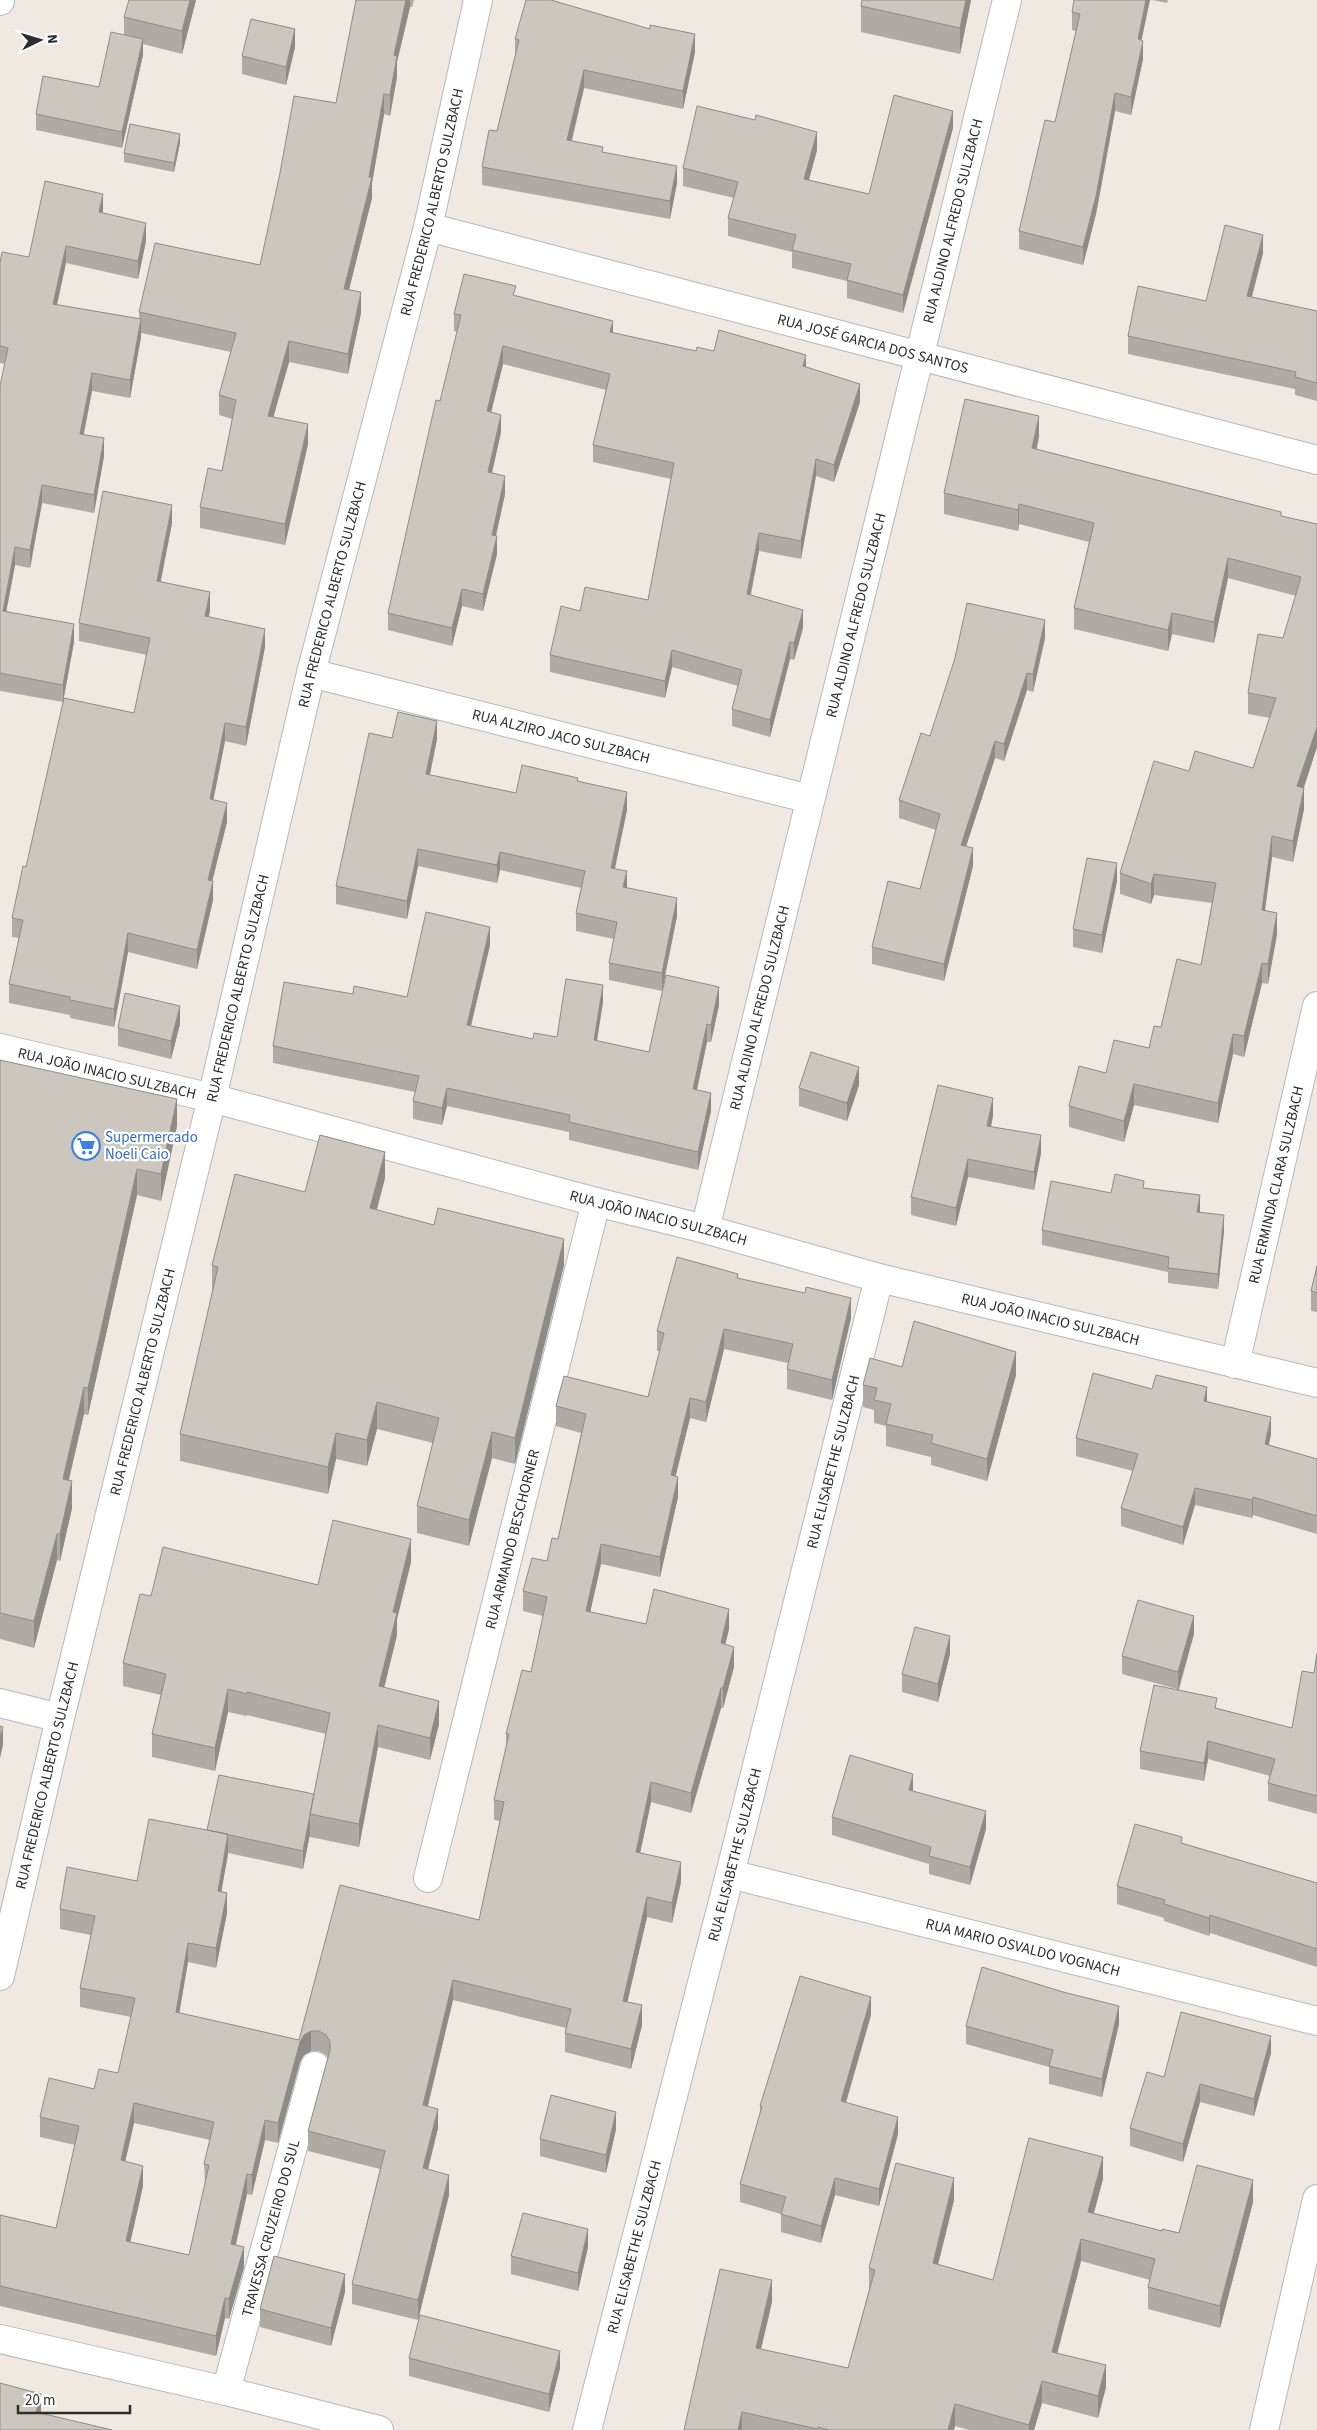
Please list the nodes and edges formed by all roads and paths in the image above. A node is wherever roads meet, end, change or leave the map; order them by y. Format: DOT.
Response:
graph roads {
  1 [pos="478,0"];
  2 [pos="1006,0"];
  3 [pos="428,227"];
  4 [pos="920,355"];
  5 [pos="1317,460"];
  6 [pos="311,673"];
  7 [pos="810,799"];
  8 [pos="1317,1006"];
  9 [pos="0,1048"];
  10 [pos="212,1098"];
  11 [pos="596,1202"];
  12 [pos="705,1229"];
  13 [pos="879,1278"];
  14 [pos="1236,1364"];
  15 [pos="1317,1383"];
  16 [pos="0,1703"];
  17 [pos="60,1718"];
  18 [pos="730,1874"];
  19 [pos="428,1878"];
  20 [pos="0,1976"];
  21 [pos="1317,2021"];
  22 [pos="315,2066"];
  23 [pos="1317,2199"];
  24 [pos="0,2339"];
  25 [pos="226,2390"];
  26 [pos="379,2430"];
  27 [pos="587,2430"];
  28 [pos="1264,2430"];
  1 -- 3 [label="street, RUA FREDERICO ALBERTO SULZBACH"];
  2 -- 4 [label="street, RUA ALDINO ALFREDO SULZBACH"];
  3 -- 4 [label="street, RUA JOSÉ GARCIA DOS SANTOS"];
  3 -- 6 [label="street, RUA FREDERICO ALBERTO SULZBACH"];
  4 -- 5 [label="street, RUA JOSÉ GARCIA DOS SANTOS"];
  4 -- 7 [label="street, RUA ALDINO ALFREDO SULZBACH"];
  6 -- 7 [label="street, RUA ALZIRO JACO SULZBACH"];
  6 -- 10 [label="street, RUA FREDERICO ALBERTO SULZBACH"];
  7 -- 12 [label="street, RUA ALDINO ALFREDO SULZBACH"];
  8 -- 14 [label="street, RUA ERMINDA CLARA SULZBACH"];
  9 -- 10 [label="street, RUA JOÃO INACIO SULZBACH"];
  10 -- 11 [label="street, RUA JOÃO INACIO SULZBACH"];
  10 -- 17 [label="street, RUA FREDERICO ALBERTO SULZBACH"];
  11 -- 12 [label="street, RUA JOÃO INACIO SULZBACH"];
  11 -- 19 [label="street, RUA ARMANDO BESCHORNER"];
  12 -- 13 [label="street, RUA JOÃO INACIO SULZBACH"];
  13 -- 14 [label="street, RUA JOÃO INACIO SULZBACH"];
  13 -- 18 [label="street, RUA ELISABETHE SULZBACH"];
  14 -- 15 [label="street, RUA JOÃO INACIO SULZBACH"];
  16 -- 17 [label="street"];
  17 -- 20 [label="street, RUA FREDERICO ALBERTO SULZBACH"];
  18 -- 21 [label="street, RUA MARIO OSVALDO VOGNACH"];
  18 -- 27 [label="street, RUA ELISABETHE SULZBACH"];
  22 -- 25 [label="street, TRAVESSA CRUZEIRO DO SUL"];
  23 -- 28 [label="street"];
  24 -- 25 [label="street"];
  25 -- 26 [label="street"];
}
